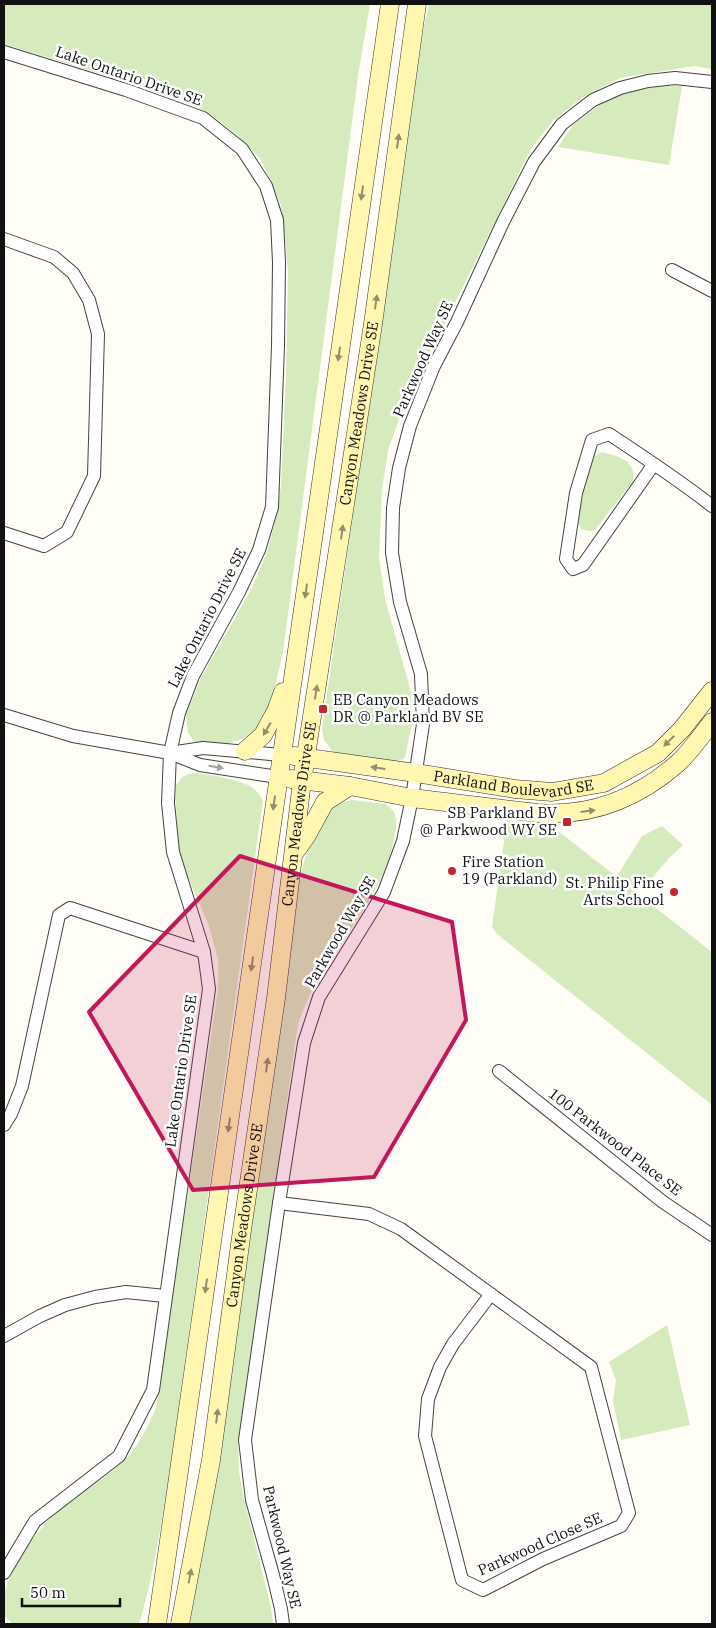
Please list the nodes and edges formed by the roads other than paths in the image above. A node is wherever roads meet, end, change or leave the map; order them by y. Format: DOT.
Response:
graph roads {
  1 [pos="380,4"];
  2 [pos="390,4"];
  3 [pos="417,4"];
  4 [pos="4,52"];
  5 [pos="381,58"];
  6 [pos="712,82"];
  7 [pos="4,239"];
  8 [pos="672,270"];
  9 [pos="712,291"];
  10 [pos="654,464"];
  11 [pos="712,506"];
  12 [pos="4,533"];
  13 [pos="297,651"];
  14 [pos="712,691"];
  15 [pos="695,714"];
  16 [pos="4,715"];
  17 [pos="711,725"];
  18 [pos="245,752"];
  19 [pos="170,753"];
  20 [pos="281,755"];
  21 [pos="306,758"];
  22 [pos="631,769"];
  23 [pos="416,773"];
  24 [pos="278,777"];
  25 [pos="302,781"];
  26 [pos="350,786"];
  27 [pos="642,790"];
  28 [pos="412,798"];
  29 [pos="293,854"];
  30 [pos="204,952"];
  31 [pos="499,1072"];
  32 [pos="4,1125"];
  33 [pos="279,1203"];
  34 [pos="712,1236"];
  35 [pos="491,1294"];
  36 [pos="166,1296"];
  37 [pos="4,1336"];
  38 [pos="4,1573"];
  39 [pos="159,1617"];
  40 [pos="151,1624"];
  41 [pos="180,1624"];
  42 [pos="283,1624"];
  1 -- 5 [label="main road"];
  2 -- 5 [label="main road, Canyon Meadows Drive SE"];
  21 -- 3 [label="main road, Canyon Meadows Drive SE, one-way"];
  4 -- 19 [label="street, Lake Ontario Drive SE"];
  5 -- 13 [label="main road, Canyon Meadows Drive SE, one-way"];
  6 -- 23 [label="street, Parkwood Way SE"];
  7 -- 12 [label="street"];
  8 -- 9 [label="street"];
  10 -- 10 [label="street"];
  10 -- 11 [label="street"];
  13 -- 18 [label="main road, one-way"];
  13 -- 20 [label="main road, Canyon Meadows Drive SE"];
  14 -- 15 [label="main road, Parkland Boulevard SE"];
  15 -- 17 [label="street"];
  15 -- 22 [label="main road, Parkland Boulevard SE, one-way"];
  16 -- 19 [label="street"];
  17 -- 27 [label="main road, Parkland Boulevard SE"];
  18 -- 19 [label="street"];
  18 -- 20 [label="street"];
  19 -- 24 [label="street, one-way"];
  19 -- 30 [label="street, Lake Ontario Drive SE"];
  20 -- 21 [label="main road, Parkland Boulevard SE"];
  20 -- 24 [label="main road, Canyon Meadows Drive SE"];
  23 -- 21 [label="main road, Parkland Boulevard SE, one-way"];
  21 -- 25 [label="main road, Canyon Meadows Drive SE"];
  22 -- 23 [label="main road, Parkland Boulevard SE"];
  22 -- 27 [label="main road"];
  23 -- 28 [label="street, Parkwood Way SE"];
  24 -- 25 [label="main road, Parkland Boulevard SE"];
  24 -- 39 [label="main road, Canyon Meadows Drive SE, one-way"];
  25 -- 26 [label="main road, Parkland Boulevard SE"];
  25 -- 29 [label="main road, Canyon Meadows Drive SE"];
  26 -- 28 [label="main road, Parkland Boulevard SE"];
  26 -- 29 [label="main road"];
  28 -- 27 [label="main road, Parkland Boulevard SE, one-way"];
  28 -- 33 [label="street, Parkwood Way SE"];
  41 -- 29 [label="main road, Canyon Meadows Drive SE, one-way"];
  30 -- 32 [label="street"];
  30 -- 36 [label="street, Lake Ontario Drive SE"];
  31 -- 34 [label="street, 100 Parkwood Place SE"];
  33 -- 35 [label="street, Parkwood Close SE"];
  33 -- 42 [label="street, Parkwood Way SE"];
  35 -- 35 [label="street, Parkwood Close SE"];
  36 -- 37 [label="street"];
  36 -- 38 [label="street, Lake Ontario Drive SE"];
  39 -- 40 [label="main road"];
}
